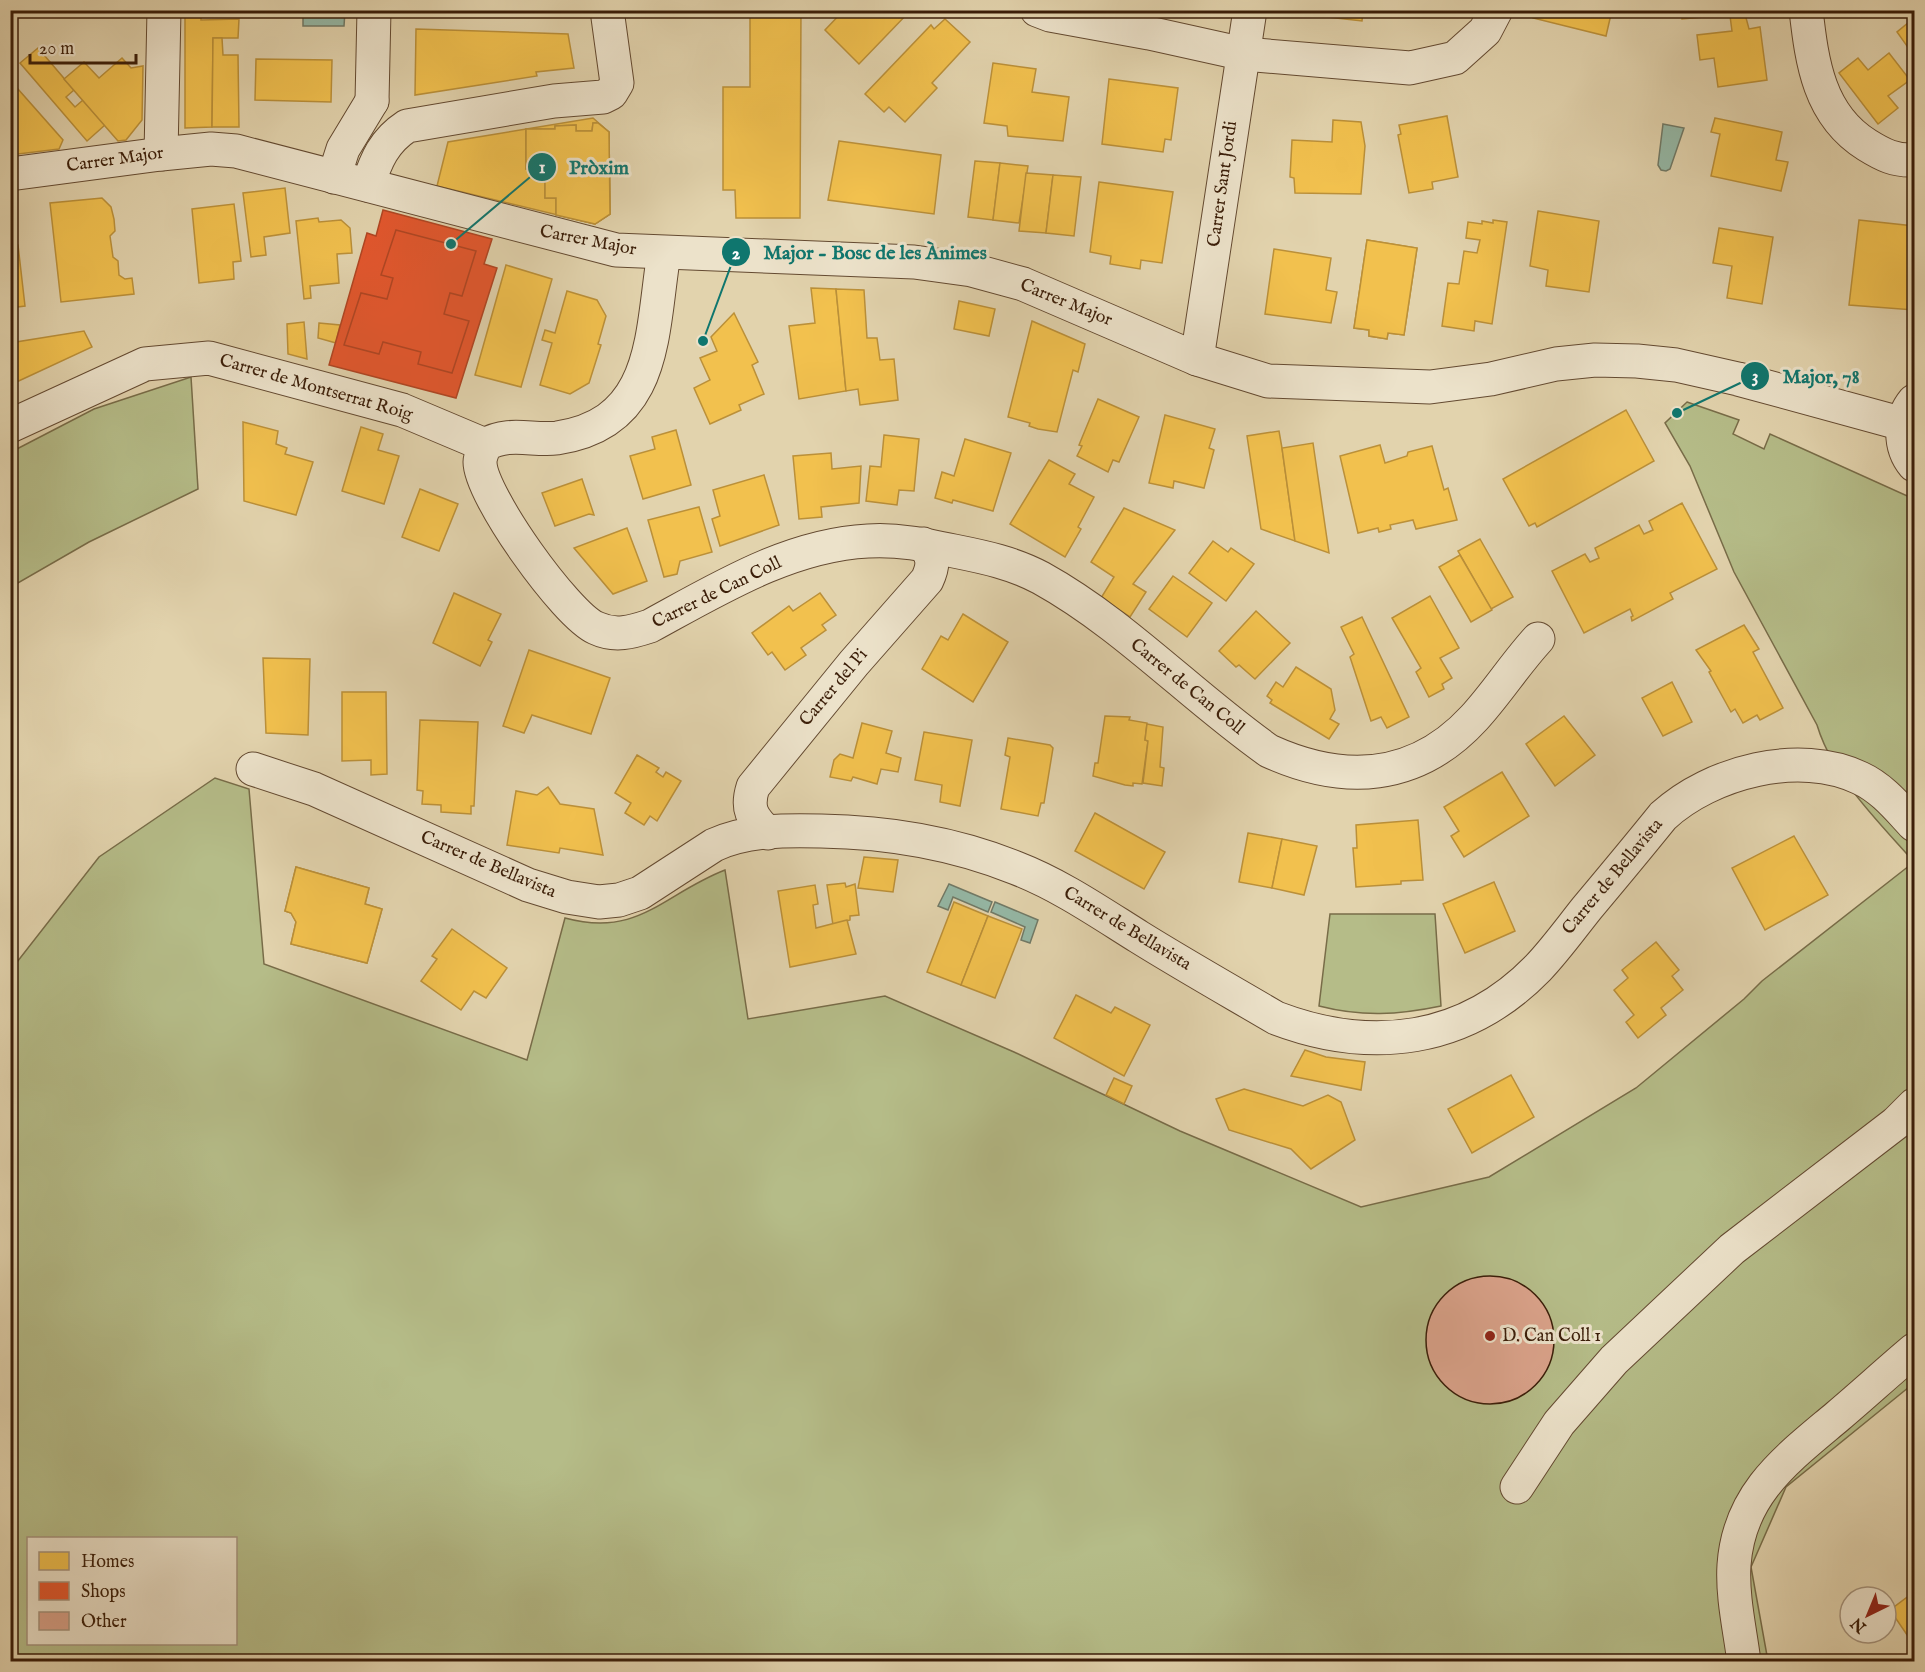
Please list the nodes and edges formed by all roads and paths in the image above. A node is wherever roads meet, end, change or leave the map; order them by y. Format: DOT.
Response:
graph roads {
  1 [pos="164,10"];
  2 [pos="374,10"];
  3 [pos="607,10"];
  4 [pos="1037,10"];
  5 [pos="1250,10"];
  6 [pos="1496,10"];
  7 [pos="1806,10"];
  8 [pos="1244,54"];
  9 [pos="372,101"];
  10 [pos="407,126"];
  11 [pos="161,154"];
  12 [pos="1914,160"];
  13 [pos="10,174"];
  14 [pos="334,177"];
  15 [pos="368,185"];
  16 [pos="664,253"];
  17 [pos="1197,359"];
  18 [pos="1909,413"];
  19 [pos="10,426"];
  20 [pos="485,445"];
  21 [pos="1914,465"];
  22 [pos="923,544"];
  23 [pos="1538,639"];
  24 [pos="253,769"];
  25 [pos="1914,825"];
  26 [pos="768,833"];
  27 [pos="1914,1105"];
  28 [pos="1914,1350"];
  29 [pos="1517,1487"];
  30 [pos="1744,1662"];
  1 -- 11 [label="street"];
  2 -- 9 [label="street"];
  3 -- 10 [label="street"];
  4 -- 8 [label="street"];
  5 -- 8 [label="street, Carrer Sant Jordi"];
  6 -- 8 [label="street"];
  7 -- 12 [label="street"];
  8 -- 17 [label="street, Carrer Sant Jordi"];
  9 -- 10 [label="street"];
  9 -- 14 [label="street"];
  10 -- 15 [label="street"];
  11 -- 13 [label="street, Carrer Major"];
  11 -- 14 [label="street, Carrer Major"];
  14 -- 15 [label="street, Carrer Major"];
  15 -- 16 [label="street, Carrer Major"];
  16 -- 17 [label="street, Carrer Major"];
  16 -- 20 [label="street"];
  17 -- 18 [label="street, Carrer Major"];
  18 -- 21 [label="street"];
  19 -- 20 [label="street, Carrer de Montserrat Roig"];
  20 -- 22 [label="street, Carrer de Can Coll"];
  22 -- 23 [label="street, Carrer de Can Coll"];
  22 -- 26 [label="street, Carrer del Pi"];
  24 -- 26 [label="street, Carrer de Bellavista"];
  25 -- 26 [label="street, Carrer de Bellavista"];
  27 -- 29 [label="street"];
  28 -- 30 [label="street"];
}
